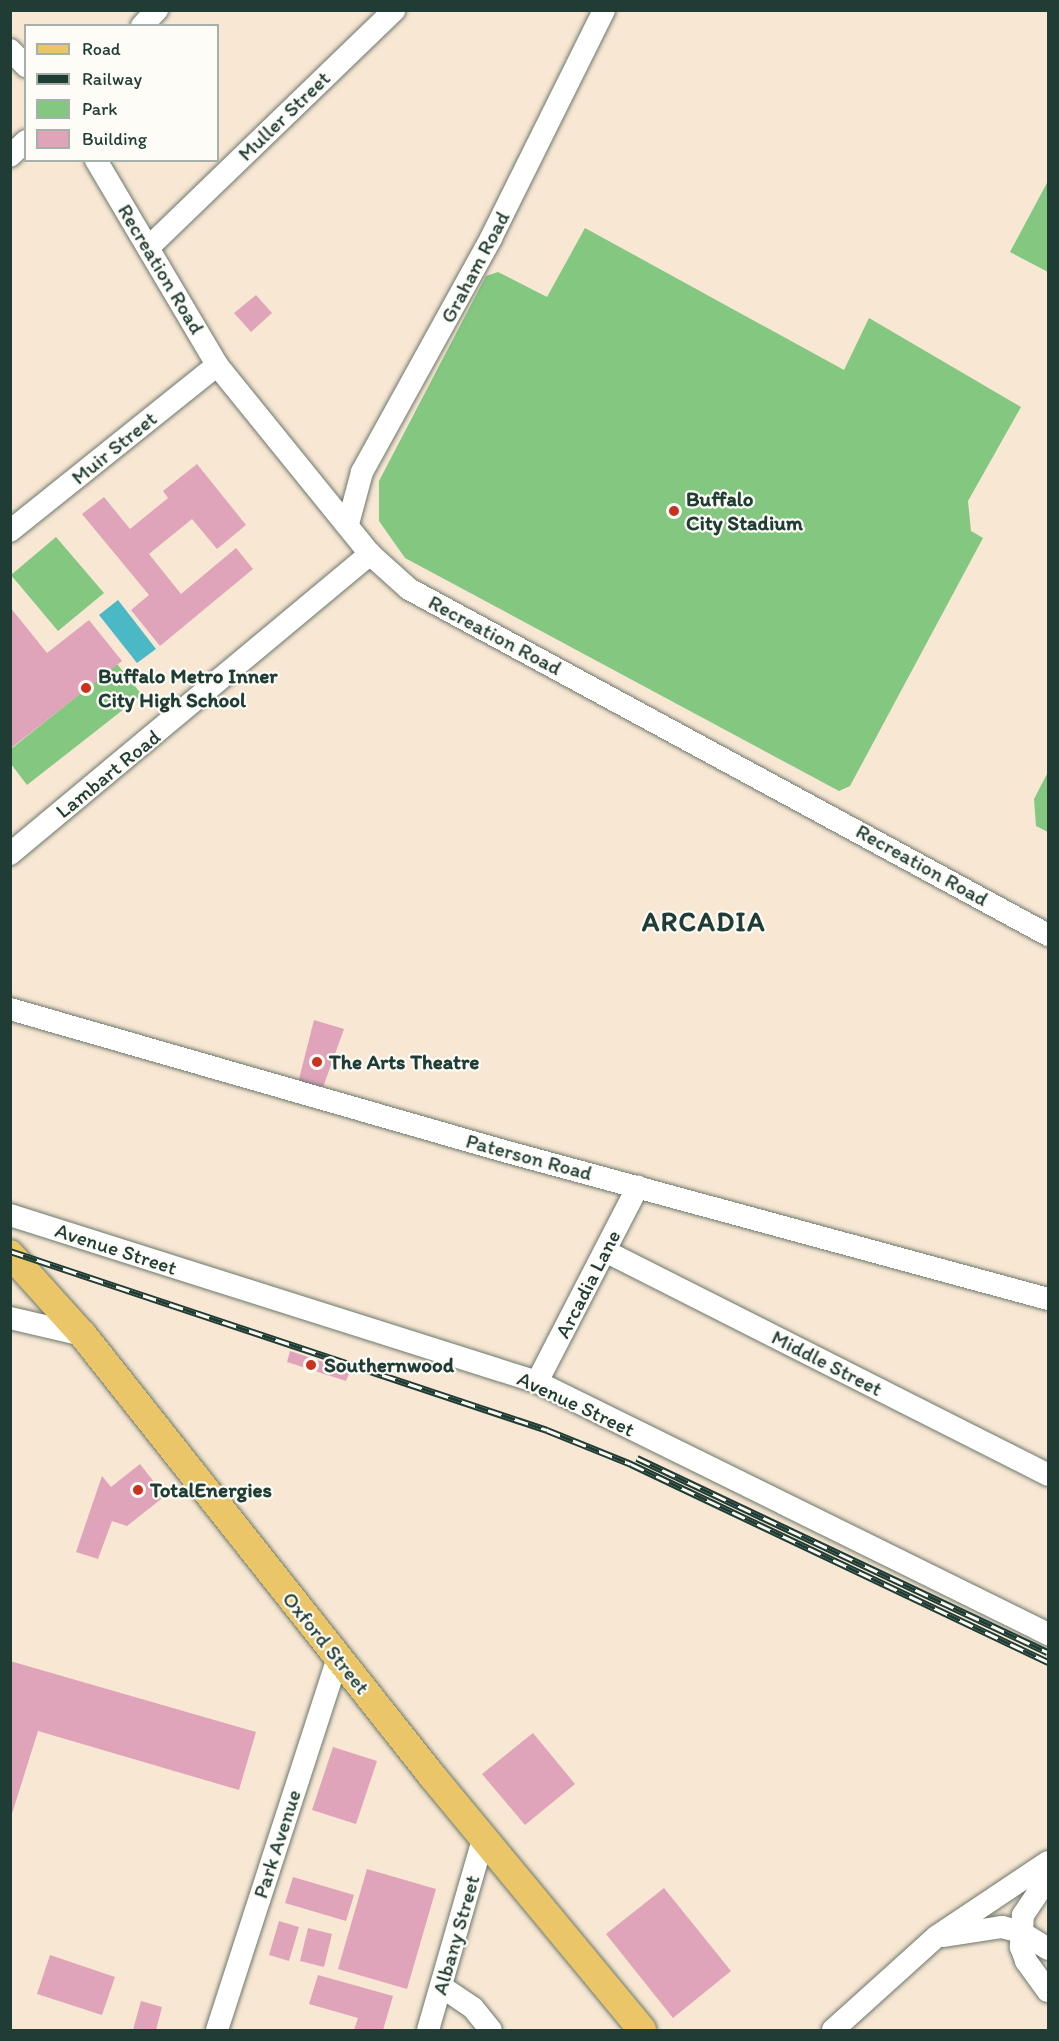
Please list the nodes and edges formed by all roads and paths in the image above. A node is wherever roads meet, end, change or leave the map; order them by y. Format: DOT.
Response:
graph roads {
  1 [pos="157,10"];
  2 [pos="394,10"];
  3 [pos="604,10"];
  4 [pos="144,24"];
  5 [pos="10,50"];
  6 [pos="24,64"];
  7 [pos="24,143"];
  8 [pos="10,156"];
  9 [pos="97,162"];
  10 [pos="148,247"];
  11 [pos="217,365"];
  12 [pos="348,524"];
  13 [pos="10,531"];
  14 [pos="370,554"];
  15 [pos="10,854"];
  16 [pos="1048,935"];
  17 [pos="10,1009"];
  18 [pos="638,1186"];
  19 [pos="10,1215"];
  20 [pos="605,1251"];
  21 [pos="14,1264"];
  22 [pos="1048,1299"];
  23 [pos="10,1318"];
  24 [pos="82,1335"];
  25 [pos="537,1382"];
  26 [pos="1048,1475"];
  27 [pos="1048,1634"];
  28 [pos="338,1658"];
  29 [pos="483,1839"];
  30 [pos="1048,1862"];
  31 [pos="1048,1878"];
  32 [pos="1021,1932"];
  33 [pos="936,1937"];
  34 [pos="1048,1949"];
  35 [pos="442,1987"];
  36 [pos="1048,1991"];
  37 [pos="217,2031"];
  38 [pos="428,2031"];
  39 [pos="491,2031"];
  40 [pos="642,2031"];
  41 [pos="833,2031"];
  1 -- 4 [label="street"];
  2 -- 10 [label="street, Muller Street"];
  3 -- 12 [label="street, Graham Road"];
  5 -- 6 [label="street"];
  7 -- 8 [label="street"];
  9 -- 10 [label="street, Recreation Road"];
  10 -- 11 [label="street, Recreation Road"];
  11 -- 12 [label="street, Recreation Road"];
  11 -- 13 [label="street, Muir Street"];
  12 -- 14 [label="street, Recreation Road"];
  14 -- 15 [label="street, Lambart Road"];
  14 -- 16 [label="street, Recreation Road"];
  17 -- 18 [label="street, Paterson Road"];
  18 -- 20 [label="street, Arcadia Lane"];
  18 -- 22 [label="street, Paterson Road"];
  19 -- 25 [label="street, Avenue Street"];
  20 -- 25 [label="street, Arcadia Lane"];
  20 -- 26 [label="street, Middle Street"];
  21 -- 24 [label="main road, Oxford Street"];
  23 -- 24 [label="street"];
  24 -- 28 [label="main road, Oxford Street"];
  25 -- 27 [label="street, Avenue Street"];
  28 -- 29 [label="main road, Oxford Street"];
  28 -- 37 [label="street, Park Avenue"];
  29 -- 35 [label="street, Albany Street"];
  29 -- 40 [label="main road, Oxford Street"];
  30 -- 33 [label="street"];
  31 -- 32 [label="street"];
  32 -- 33 [label="street"];
  32 -- 34 [label="street"];
  32 -- 36 [label="street"];
  33 -- 41 [label="street"];
  35 -- 38 [label="street, Albany Street"];
  35 -- 39 [label="street"];
}
